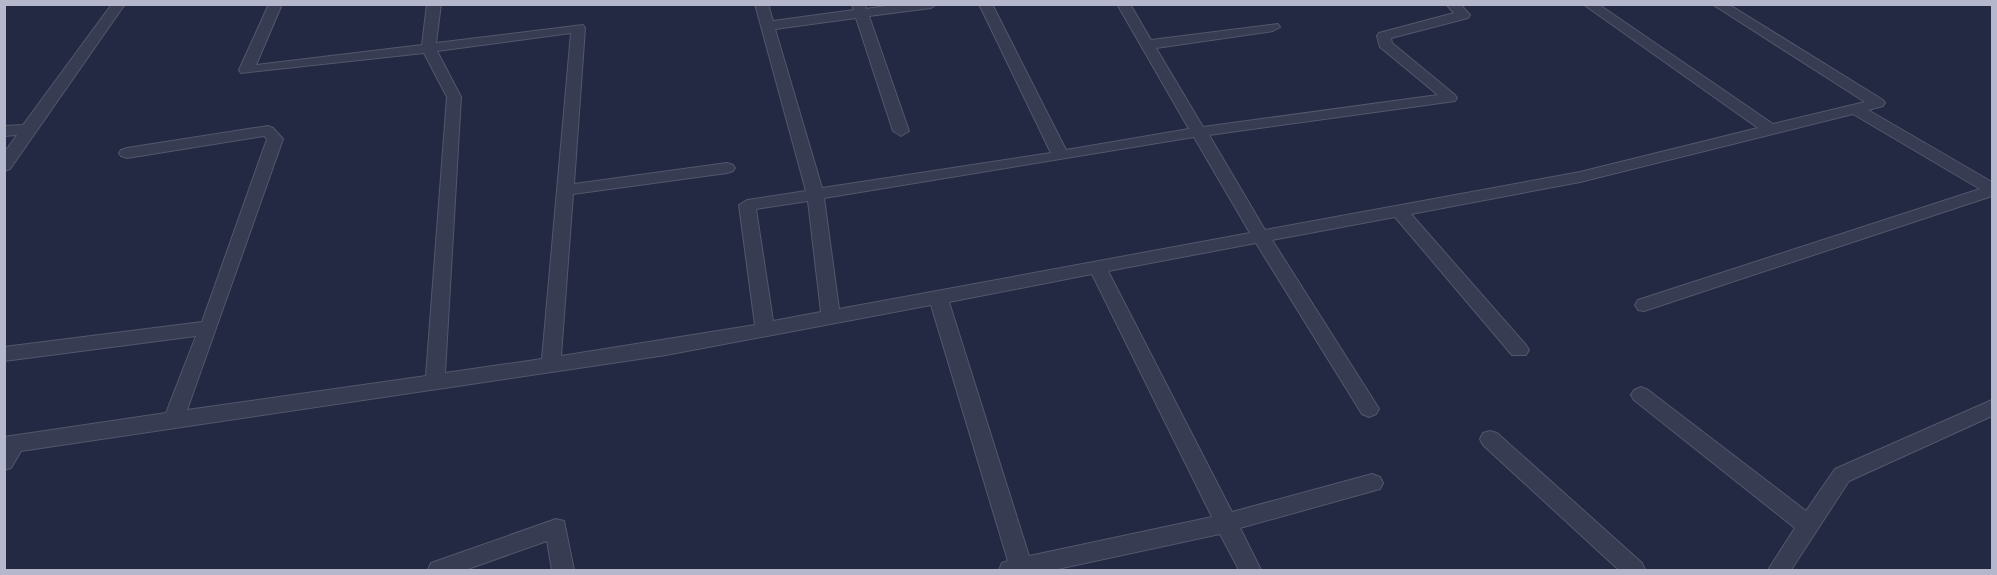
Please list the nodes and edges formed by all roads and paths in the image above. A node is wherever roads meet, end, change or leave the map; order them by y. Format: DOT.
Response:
graph roads {
  1 [pos="119,4"];
  2 [pos="276,4"];
  3 [pos="434,4"];
  4 [pos="761,4"];
  5 [pos="931,4"];
  6 [pos="985,4"];
  7 [pos="1123,4"];
  8 [pos="1452,4"];
  9 [pos="1589,4"];
  10 [pos="1718,4"];
  11 [pos="859,9"];
  12 [pos="768,26"];
  13 [pos="1274,27"];
  14 [pos="1147,45"];
  15 [pos="428,48"];
  16 [pos="1854,108"];
  17 [pos="28,129"];
  18 [pos="1769,129"];
  19 [pos="4,131"];
  20 [pos="901,131"];
  21 [pos="1199,132"];
  22 [pos="127,153"];
  23 [pos="1061,156"];
  24 [pos="4,166"];
  25 [pos="727,168"];
  26 [pos="565,190"];
  27 [pos="1992,190"];
  28 [pos="815,194"];
  29 [pos="1399,211"];
  30 [pos="1261,237"];
  31 [pos="1097,267"];
  32 [pos="938,297"];
  33 [pos="1644,305"];
  34 [pos="831,317"];
  35 [pos="209,328"];
  36 [pos="765,329"];
  37 [pos="1519,350"];
  38 [pos="4,354"];
  39 [pos="551,364"];
  40 [pos="435,381"];
  41 [pos="1641,395"];
  42 [pos="1992,408"];
  43 [pos="1369,409"];
  44 [pos="174,419"];
  45 [pos="1490,439"];
  46 [pos="10,444"];
  47 [pos="4,462"];
  48 [pos="1372,483"];
  49 [pos="1226,523"];
  50 [pos="1809,526"];
  51 [pos="1015,569"];
  52 [pos="439,570"];
  53 [pos="562,570"];
  54 [pos="1250,570"];
  55 [pos="1634,570"];
  56 [pos="1779,570"];
  1 -- 17 [label="street"];
  2 -- 15 [label="street"];
  3 -- 15 [label="street"];
  4 -- 12 [label="street"];
  5 -- 11 [label="street"];
  6 -- 23 [label="street"];
  7 -- 14 [label="street"];
  8 -- 21 [label="street"];
  9 -- 18 [label="street"];
  10 -- 16 [label="street"];
  11 -- 12 [label="street"];
  11 -- 20 [label="street"];
  12 -- 28 [label="street"];
  13 -- 14 [label="street"];
  14 -- 21 [label="street"];
  15 -- 26 [label="street"];
  15 -- 40 [label="street"];
  16 -- 18 [label="street"];
  16 -- 27 [label="street"];
  17 -- 19 [label="street"];
  17 -- 24 [label="street"];
  18 -- 29 [label="street"];
  21 -- 23 [label="street"];
  21 -- 30 [label="street"];
  22 -- 35 [label="street"];
  23 -- 28 [label="street"];
  25 -- 26 [label="street"];
  26 -- 39 [label="street"];
  27 -- 33 [label="street"];
  28 -- 34 [label="street"];
  28 -- 36 [label="street"];
  29 -- 30 [label="street"];
  29 -- 37 [label="street"];
  30 -- 31 [label="street"];
  30 -- 43 [label="street"];
  31 -- 32 [label="street"];
  31 -- 49 [label="street"];
  32 -- 34 [label="street"];
  32 -- 51 [label="street"];
  34 -- 36 [label="street"];
  35 -- 38 [label="street"];
  35 -- 44 [label="street"];
  36 -- 39 [label="street"];
  39 -- 40 [label="street"];
  40 -- 44 [label="street"];
  41 -- 50 [label="street"];
  42 -- 50 [label="street"];
  44 -- 46 [label="street"];
  45 -- 55 [label="street"];
  46 -- 47 [label="street"];
  48 -- 49 [label="street"];
  49 -- 51 [label="street"];
  49 -- 54 [label="street"];
  50 -- 56 [label="street"];
  52 -- 53 [label="street"];
}
